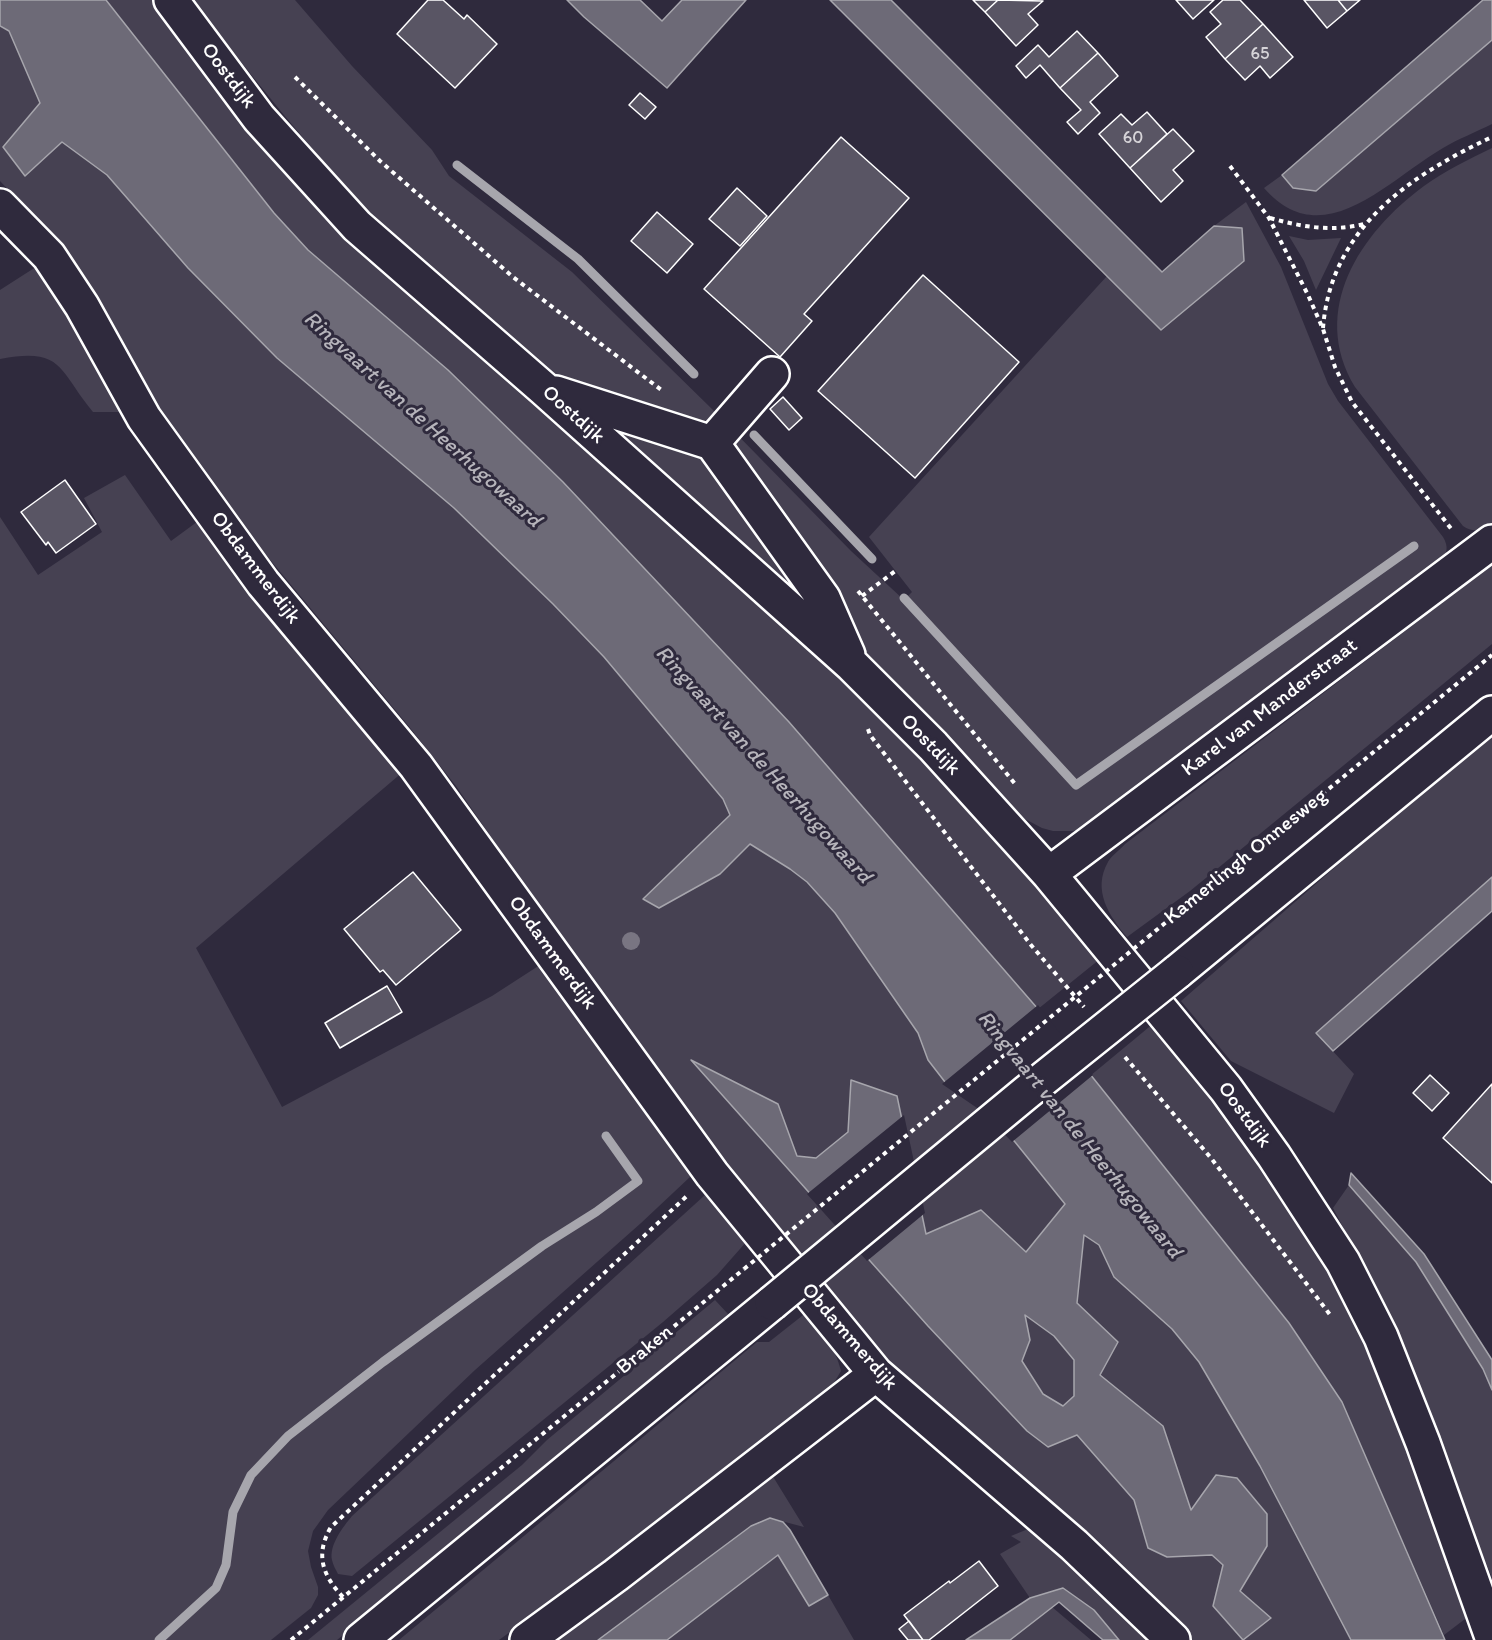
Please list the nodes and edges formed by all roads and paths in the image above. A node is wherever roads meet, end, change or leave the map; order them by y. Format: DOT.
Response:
graph roads {
  1 [pos="171,0"];
  2 [pos="295,77"];
  3 [pos="1492,136"];
  4 [pos="1230,166"];
  5 [pos="0,206"];
  6 [pos="1269,218"];
  7 [pos="1364,224"];
  8 [pos="1323,329"];
  9 [pos="772,374"];
  10 [pos="544,389"];
  11 [pos="672,398"];
  12 [pos="712,443"];
  13 [pos="1483,549"];
  14 [pos="898,568"];
  15 [pos="855,587"];
  16 [pos="862,596"];
  17 [pos="1492,655"];
  18 [pos="852,664"];
  19 [pos="1492,713"];
  20 [pos="867,725"];
  21 [pos="1018,787"];
  22 [pos="1048,874"];
  23 [pos="1091,1016"];
  24 [pos="1121,1052"];
  25 [pos="1000,1059"];
  26 [pos="712,1174"];
  27 [pos="1336,1323"];
  28 [pos="876,1374"];
  29 [pos="343,1597"];
  30 [pos="1492,1636"];
  31 [pos="291,1640"];
  32 [pos="361,1640"];
  33 [pos="527,1640"];
  34 [pos="1173,1640"];
  1 -- 10 [label="street, Oostdijk"];
  2 -- 11 [label="path"];
  3 -- 7 [label="path"];
  4 -- 6 [label="path"];
  5 -- 26 [label="street, Obdammerdijk"];
  6 -- 7 [label="path"];
  6 -- 8 [label="path"];
  7 -- 8 [label="path"];
  8 -- 13 [label="path"];
  9 -- 12 [label="street"];
  10 -- 12 [label="street"];
  10 -- 18 [label="street, Oostdijk"];
  12 -- 18 [label="street"];
  13 -- 22 [label="street, Karel van Manderstraat"];
  14 -- 16 [label="path"];
  15 -- 16 [label="path"];
  16 -- 21 [label="path"];
  17 -- 25 [label="path, Kamerlingh Onnesweg, bridge"];
  18 -- 22 [label="street, Oostdijk"];
  19 -- 32 [label="street, Braken, bridge"];
  20 -- 23 [label="path"];
  22 -- 30 [label="street, Oostdijk"];
  24 -- 27 [label="path"];
  25 -- 29 [label="path, Braken, bridge"];
  26 -- 28 [label="street, Obdammerdijk"];
  26 -- 29 [label="path"];
  28 -- 33 [label="street"];
  28 -- 34 [label="street, Obdammerdijk"];
  29 -- 31 [label="path, Braken"];
}
